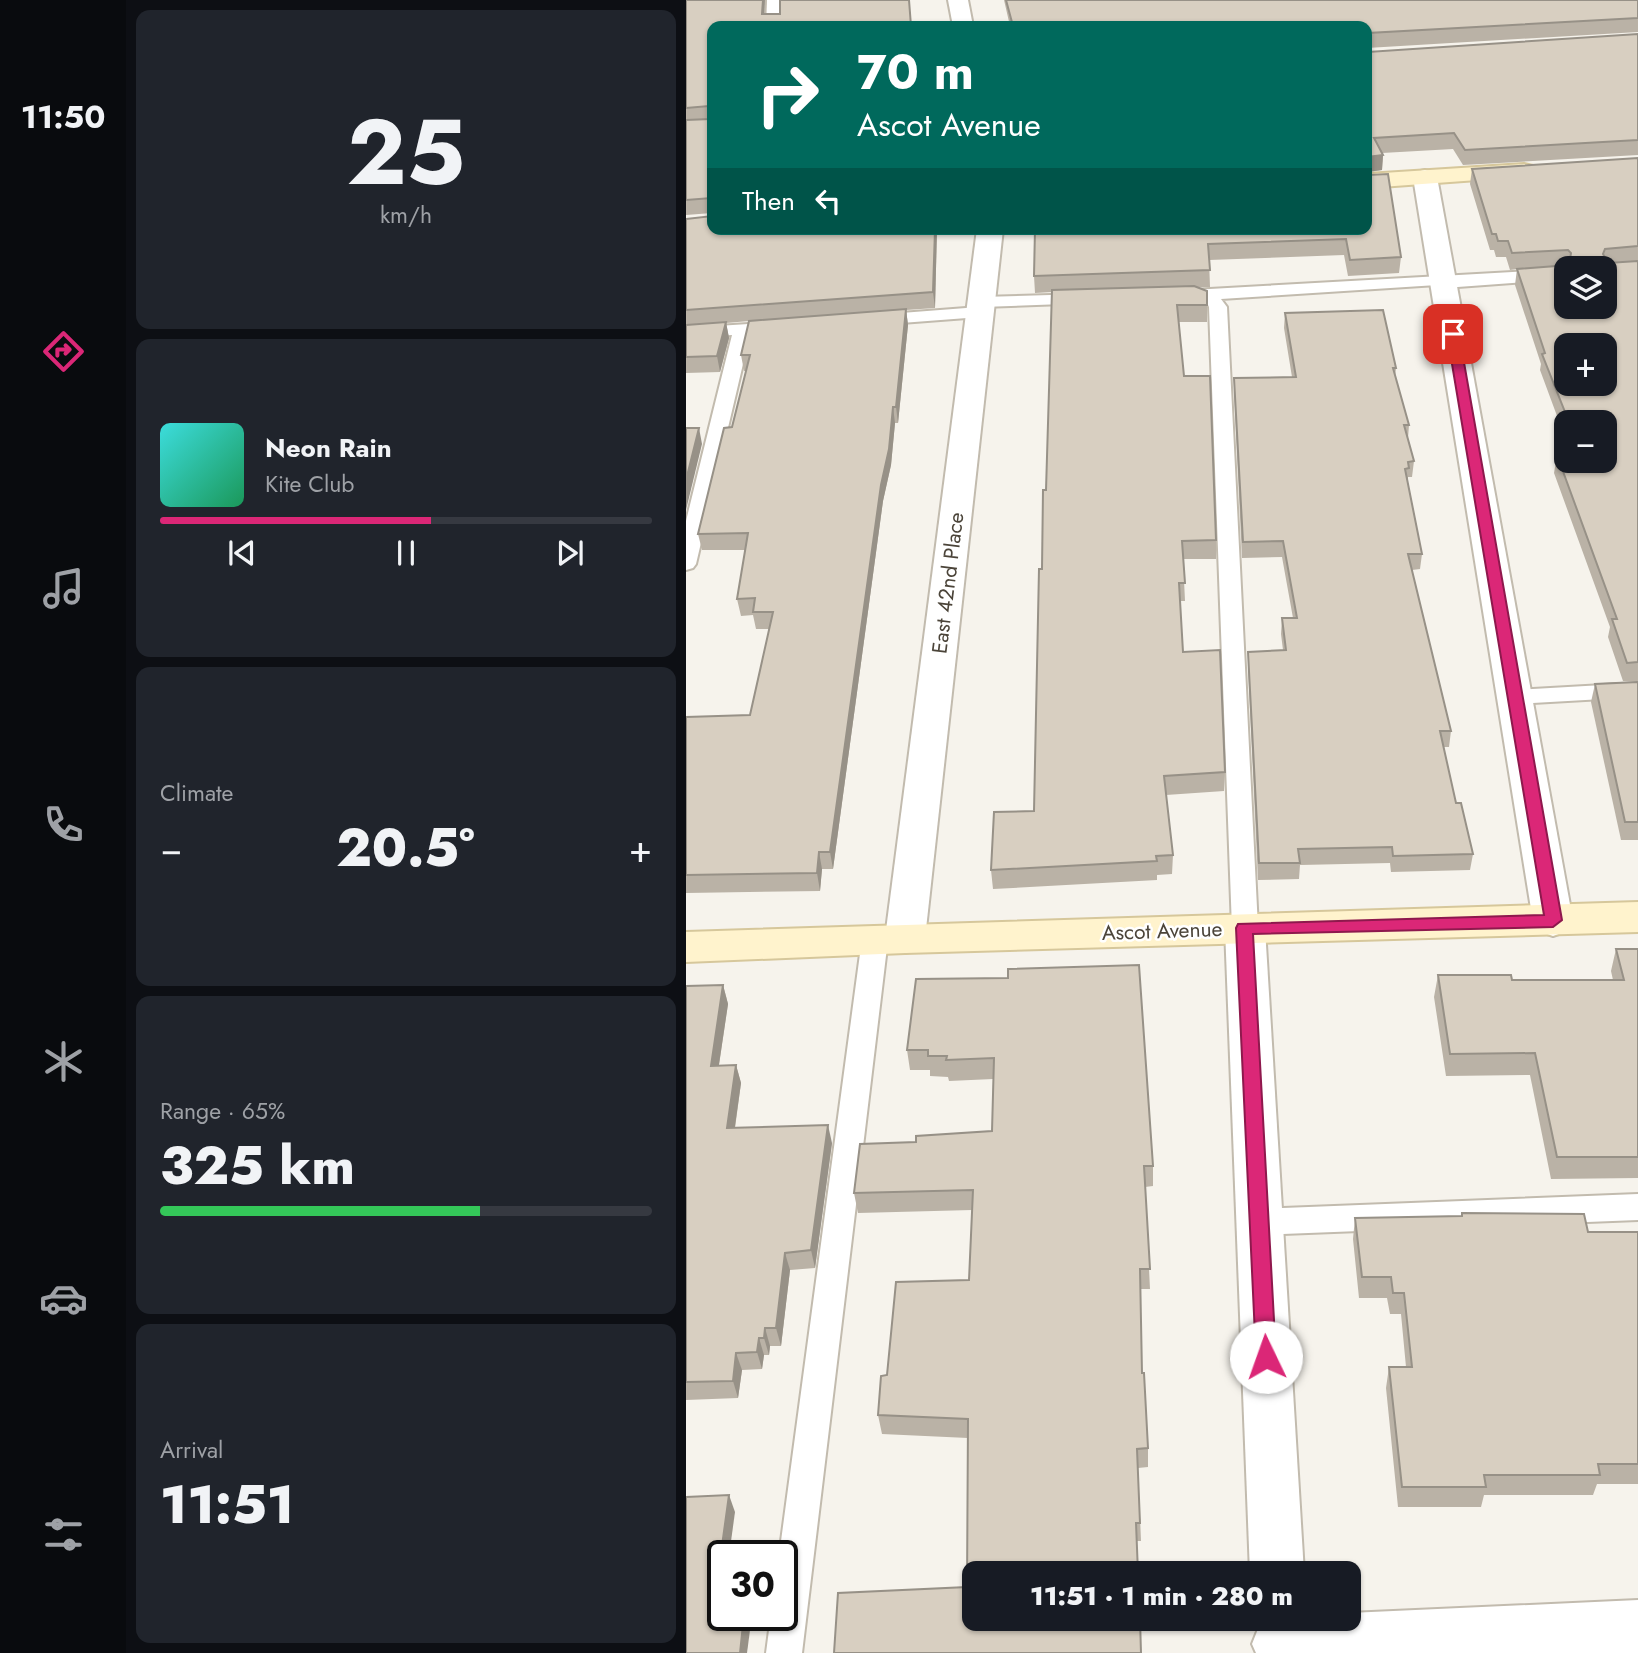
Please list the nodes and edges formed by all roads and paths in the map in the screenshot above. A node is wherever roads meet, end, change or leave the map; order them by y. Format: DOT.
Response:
graph roads {
  1 [pos="774,0"];
  2 [pos="958,0"];
  3 [pos="773,21"];
  4 [pos="962,21"];
  5 [pos="1545,170"];
  6 [pos="1425,177"];
  7 [pos="1372,181"];
  8 [pos="989,235"];
  9 [pos="1554,275"];
  10 [pos="1444,281"];
  11 [pos="1194,295"];
  12 [pos="1154,296"];
  13 [pos="1101,298"];
  14 [pos="980,307"];
  15 [pos="861,321"];
  16 [pos="795,326"];
  17 [pos="742,329"];
  18 [pos="686,334"];
  19 [pos="686,564"];
  20 [pos="1638,690"];
  21 [pos="1515,697"];
  22 [pos="1638,917"];
  23 [pos="1553,920"];
  24 [pos="1244,928"];
  25 [pos="890,938"];
  26 [pos="686,947"];
  27 [pos="1638,1208"];
  28 [pos="1259,1222"];
  29 [pos="1276,1561"];
  30 [pos="1638,1628"];
  31 [pos="1280,1638"];
  32 [pos="784,1653"];
  1 -- 3 [label="lane"];
  2 -- 4 [label="street"];
  5 -- 6 [label="street"];
  6 -- 7 [label="street"];
  6 -- 10 [label="street"];
  8 -- 14 [label="street, East 42nd Place"];
  9 -- 10 [label="lane"];
  10 -- 11 [label="lane"];
  10 -- 21 [label="street"];
  11 -- 12 [label="lane"];
  11 -- 24 [label="lane"];
  13 -- 14 [label="lane"];
  14 -- 15 [label="lane"];
  14 -- 25 [label="street, East 42nd Place"];
  16 -- 17 [label="lane"];
  17 -- 18 [label="lane"];
  17 -- 19 [label="lane"];
  20 -- 21 [label="lane"];
  21 -- 23 [label="street"];
  22 -- 23 [label="street, Ascot Avenue"];
  23 -- 24 [label="street, Ascot Avenue"];
  24 -- 25 [label="street, Ascot Avenue"];
  24 -- 28 [label="street"];
  25 -- 26 [label="street, Ascot Avenue"];
  25 -- 32 [label="lane"];
  27 -- 28 [label="lane"];
  28 -- 29 [label="street"];
  30 -- 31 [label="street"];
}
